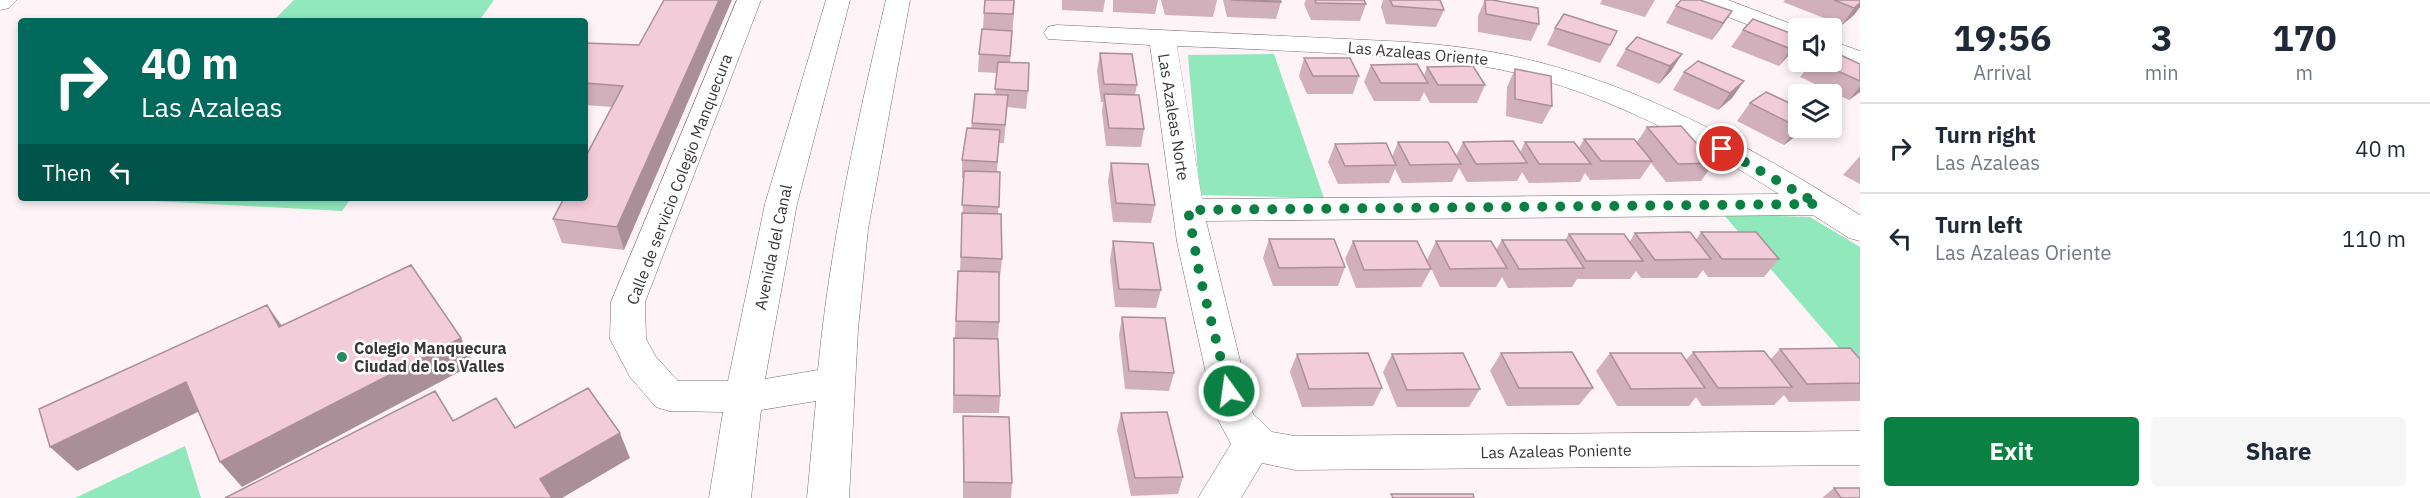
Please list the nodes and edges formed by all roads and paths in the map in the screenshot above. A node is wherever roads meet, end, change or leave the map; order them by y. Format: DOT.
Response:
graph roads {
  1 [pos="5,0"];
  2 [pos="749,0"];
  3 [pos="838,0"];
  4 [pos="898,0"];
  5 [pos="1708,1"];
  6 [pos="0,3"];
  7 [pos="1788,32"];
  8 [pos="1057,33"];
  9 [pos="1162,37"];
  10 [pos="1842,53"];
  11 [pos="1860,60"];
  12 [pos="1818,204"];
  13 [pos="1188,210"];
  14 [pos="1860,230"];
  15 [pos="836,380"];
  16 [pos="744,397"];
  17 [pos="1254,442"];
  18 [pos="1860,448"];
  19 [pos="730,498"];
  20 [pos="828,498"];
  21 [pos="1219,498"];
  1 -- 6 [label="street"];
  2 -- 16 [label="street, Calle de servicio Colegio Manquecura"];
  3 -- 16 [label="street, Avenida del Canal"];
  4 -- 15 [label="street"];
  5 -- 7 [label="street"];
  8 -- 9 [label="street, Las Azaleas Oriente"];
  9 -- 12 [label="street, Las Azaleas Oriente"];
  9 -- 13 [label="street, Las Azaleas Norte"];
  10 -- 11 [label="street"];
  12 -- 13 [label="street"];
  12 -- 14 [label="street, Las Azaleas Oriente"];
  13 -- 17 [label="street, Las Azaleas Norte"];
  15 -- 16 [label="street, Calle de servicio Colegio Manquecura"];
  15 -- 20 [label="street"];
  16 -- 19 [label="street, Avenida del Canal"];
  17 -- 18 [label="street, Las Azaleas Poniente"];
  17 -- 21 [label="street"];
}
